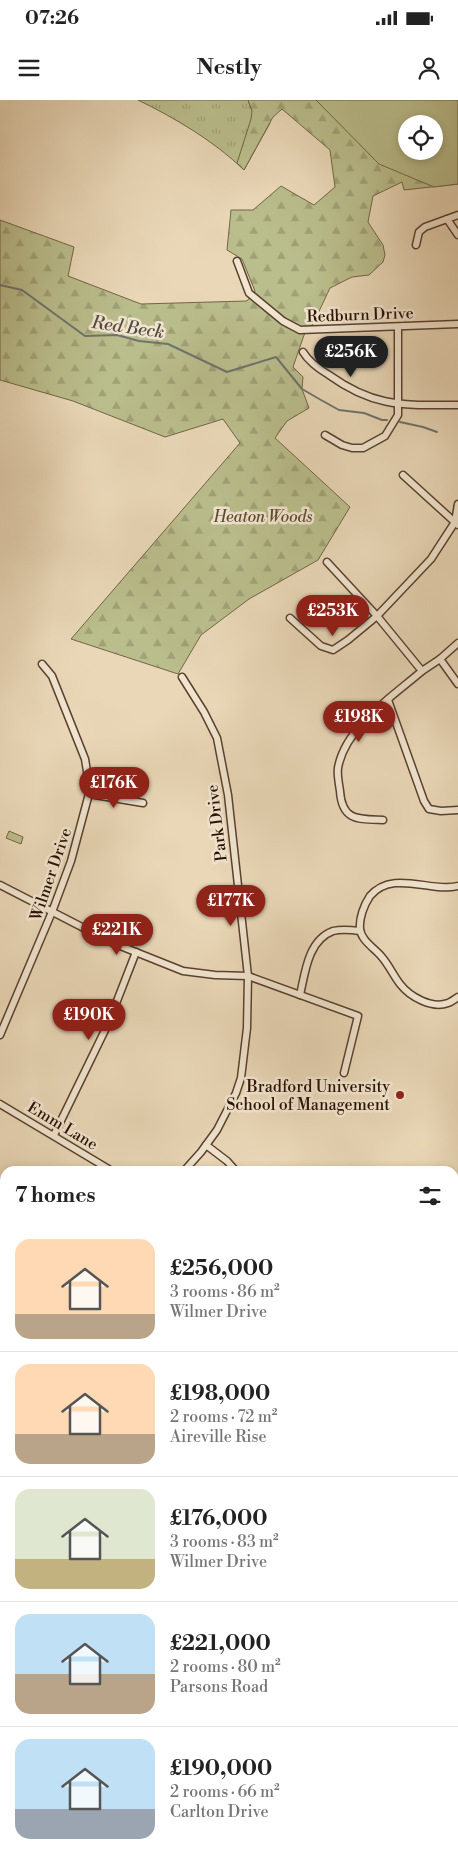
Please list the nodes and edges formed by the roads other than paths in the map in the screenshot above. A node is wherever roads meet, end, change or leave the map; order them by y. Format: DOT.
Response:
graph roads {
  1 [pos="458,216"];
  2 [pos="447,219"];
  3 [pos="458,234"];
  4 [pos="416,245"];
  5 [pos="238,261"];
  6 [pos="458,324"];
  7 [pos="398,327"];
  8 [pos="302,352"];
  9 [pos="398,404"];
  10 [pos="458,405"];
  11 [pos="325,435"];
  12 [pos="403,475"];
  13 [pos="458,504"];
  14 [pos="456,524"];
  15 [pos="327,562"];
  16 [pos="377,616"];
  17 [pos="290,618"];
  18 [pos="458,644"];
  19 [pos="440,659"];
  20 [pos="42,664"];
  21 [pos="422,670"];
  22 [pos="182,678"];
  23 [pos="458,684"];
  24 [pos="388,700"];
  25 [pos="89,794"];
  26 [pos="143,802"];
  27 [pos="458,810"];
  28 [pos="383,820"];
  29 [pos="0,885"];
  30 [pos="458,886"];
  31 [pos="52,912"];
  32 [pos="360,931"];
  33 [pos="136,952"];
  34 [pos="248,976"];
  35 [pos="300,995"];
  36 [pos="458,997"];
  37 [pos="0,1035"];
  38 [pos="344,1073"];
  39 [pos="0,1104"];
  40 [pos="54,1135"];
  41 [pos="206,1145"];
  42 [pos="103,1166"];
  43 [pos="188,1166"];
  44 [pos="232,1166"];
  1 -- 2 [label="street"];
  2 -- 3 [label="street"];
  2 -- 4 [label="street"];
  5 -- 7 [label="street, Redburn Drive"];
  6 -- 7 [label="street, Redburn Drive"];
  7 -- 9 [label="street"];
  8 -- 9 [label="street"];
  9 -- 10 [label="street"];
  9 -- 11 [label="street"];
  12 -- 14 [label="street"];
  13 -- 14 [label="street"];
  14 -- 16 [label="street"];
  15 -- 16 [label="street"];
  16 -- 17 [label="street"];
  16 -- 21 [label="street"];
  18 -- 19 [label="street"];
  19 -- 21 [label="street"];
  19 -- 23 [label="street"];
  20 -- 25 [label="street, Wilmer Drive"];
  21 -- 24 [label="street"];
  22 -- 34 [label="street, Park Drive"];
  24 -- 27 [label="street"];
  24 -- 28 [label="street"];
  25 -- 26 [label="street"];
  25 -- 31 [label="street, Wilmer Drive"];
  29 -- 31 [label="street"];
  30 -- 32 [label="street"];
  31 -- 33 [label="street"];
  31 -- 37 [label="street, Wilmer Drive"];
  32 -- 35 [label="street"];
  32 -- 36 [label="street"];
  33 -- 34 [label="street"];
  33 -- 40 [label="street"];
  34 -- 35 [label="street"];
  34 -- 41 [label="street, Park Drive"];
  35 -- 38 [label="street"];
  39 -- 40 [label="street, Emm Lane"];
  40 -- 42 [label="street, Emm Lane"];
  41 -- 43 [label="street, Park Drive"];
  41 -- 44 [label="street"];
}
